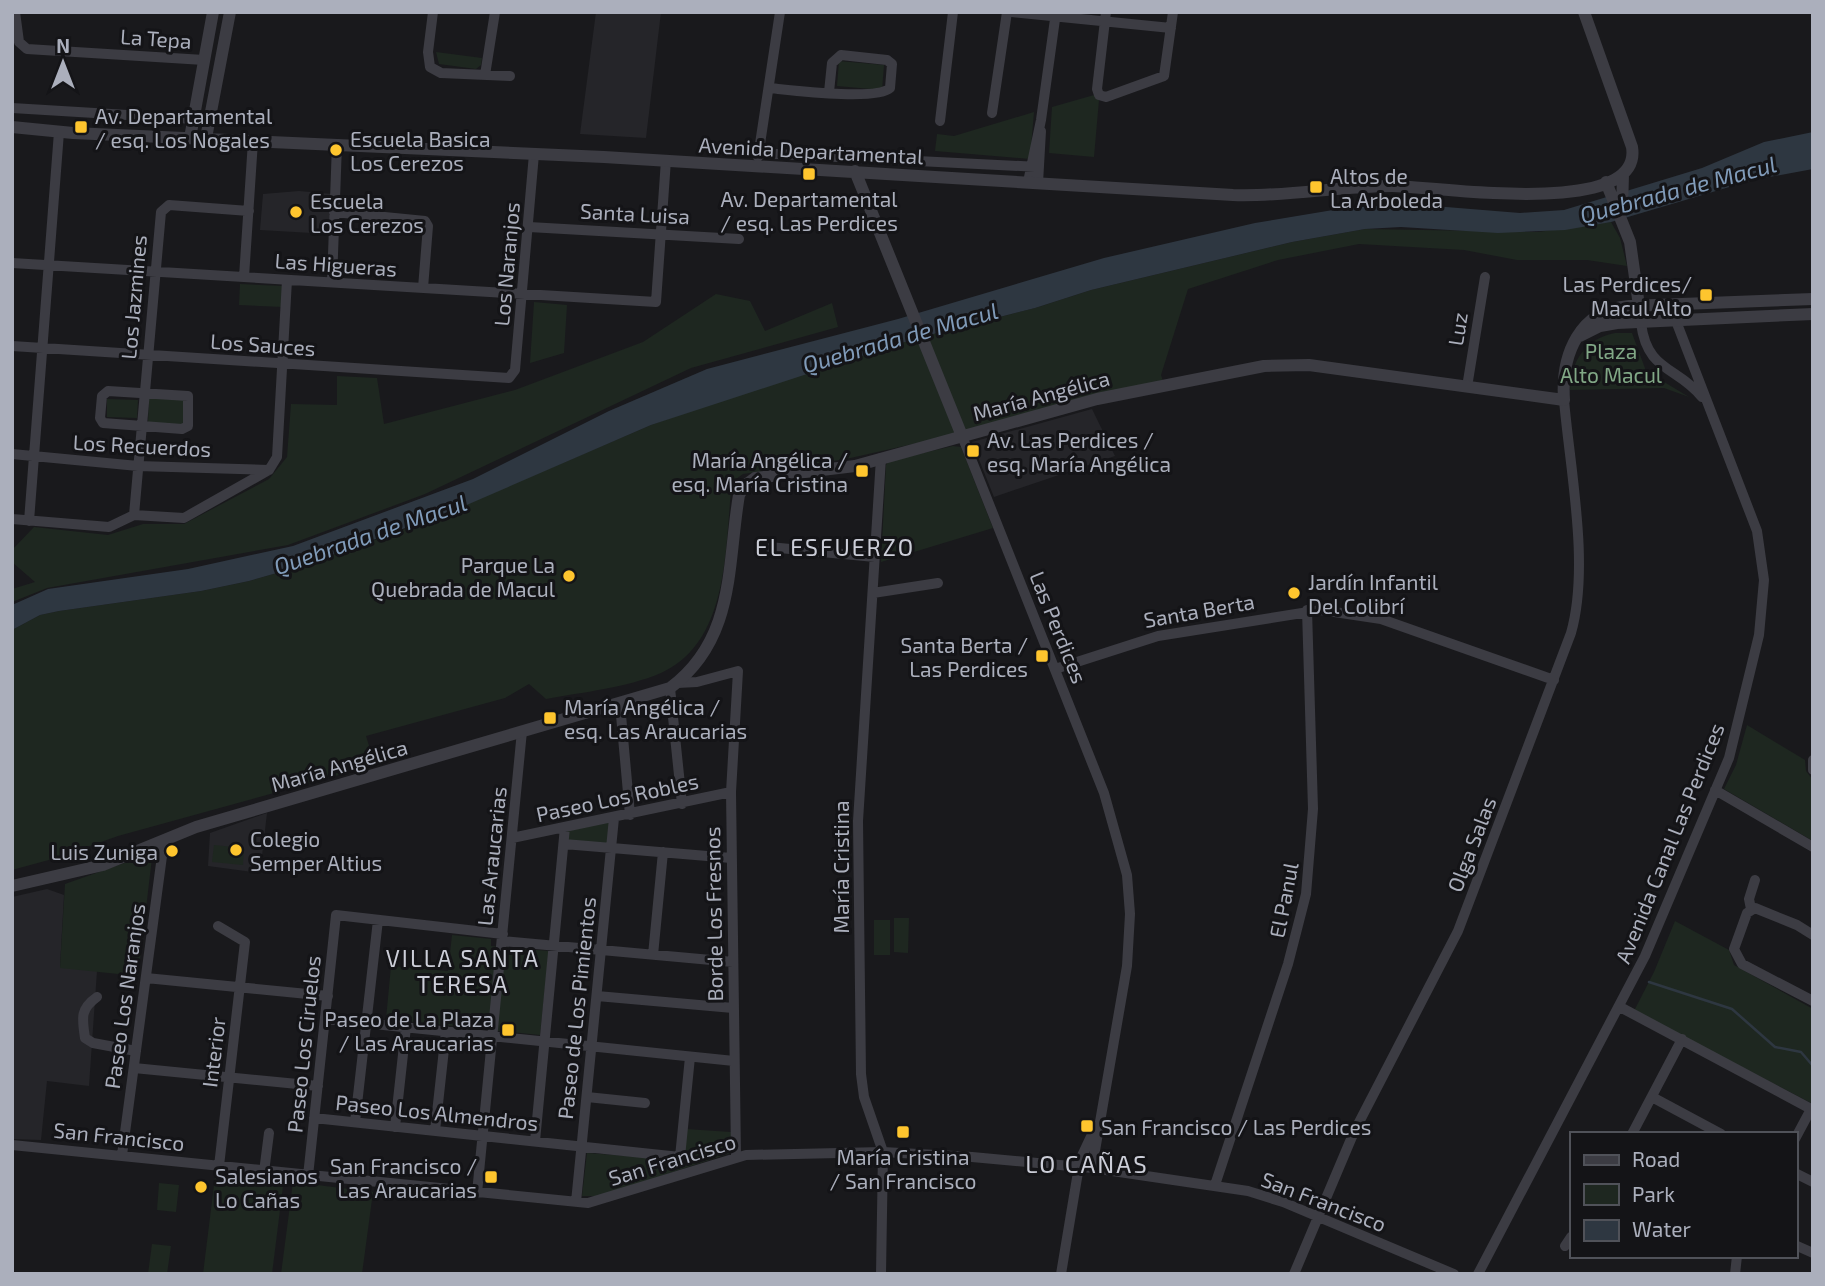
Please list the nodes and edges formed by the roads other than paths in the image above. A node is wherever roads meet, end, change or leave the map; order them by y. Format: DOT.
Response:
graph roads {
  1 [pos="15,12"];
  2 [pos="213,12"];
  3 [pos="230,12"];
  4 [pos="433,12"];
  5 [pos="495,12"];
  6 [pos="780,12"];
  7 [pos="953,12"];
  8 [pos="1006,12"];
  9 [pos="1012,12"];
  10 [pos="1173,12"];
  11 [pos="1584,12"];
  12 [pos="1055,15"];
  13 [pos="1105,17"];
  14 [pos="1171,27"];
  15 [pos="204,60"];
  16 [pos="485,75"];
  17 [pos="510,76"];
  18 [pos="769,88"];
  19 [pos="829,92"];
  20 [pos="197,99"];
  21 [pos="213,101"];
  22 [pos="12,108"];
  23 [pos="992,113"];
  24 [pos="194,119"];
  25 [pos="940,121"];
  26 [pos="12,127"];
  27 [pos="59,132"];
  28 [pos="190,138"];
  29 [pos="206,138"];
  30 [pos="253,141"];
  31 [pos="337,144"];
  32 [pos="534,154"];
  33 [pos="758,159"];
  34 [pos="666,160"];
  35 [pos="1035,167"];
  36 [pos="855,171"];
  37 [pos="1033,182"];
  38 [pos="1613,189"];
  39 [pos="248,211"];
  40 [pos="334,212"];
  41 [pos="529,226"];
  42 [pos="661,233"];
  43 [pos="739,239"];
  44 [pos="12,263"];
  45 [pos="50,266"];
  46 [pos="155,272"];
  47 [pos="244,277"];
  48 [pos="1485,277"];
  49 [pos="287,280"];
  50 [pos="332,282"];
  51 [pos="423,288"];
  52 [pos="524,293"];
  53 [pos="1813,299"];
  54 [pos="1639,306"];
  55 [pos="1813,314"];
  56 [pos="1676,321"];
  57 [pos="1641,323"];
  58 [pos="1575,341"];
  59 [pos="12,346"];
  60 [pos="43,349"];
  61 [pos="147,356"];
  62 [pos="282,365"];
  63 [pos="512,377"];
  64 [pos="1467,387"];
  65 [pos="145,393"];
  66 [pos="1564,400"];
  67 [pos="1705,400"];
  68 [pos="142,426"];
  69 [pos="961,436"];
  70 [pos="12,454"];
  71 [pos="34,457"];
  72 [pos="881,458"];
  73 [pos="138,466"];
  74 [pos="269,470"];
  75 [pos="134,515"];
  76 [pos="12,519"];
  77 [pos="29,521"];
  78 [pos="769,547"];
  79 [pos="875,557"];
  80 [pos="938,583"];
  81 [pos="873,593"];
  82 [pos="1307,610"];
  83 [pos="1055,669"];
  84 [pos="738,671"];
  85 [pos="1554,680"];
  86 [pos="674,686"];
  87 [pos="620,704"];
  88 [pos="522,731"];
  89 [pos="1813,760"];
  90 [pos="1813,770"];
  91 [pos="1715,790"];
  92 [pos="731,792"];
  93 [pos="682,804"];
  94 [pos="630,815"];
  95 [pos="614,818"];
  96 [pos="565,827"];
  97 [pos="512,838"];
  98 [pos="164,841"];
  99 [pos="564,844"];
  100 [pos="1813,846"];
  101 [pos="611,848"];
  102 [pos="663,852"];
  103 [pos="731,858"];
  104 [pos="1755,880"];
  105 [pos="12,886"];
  106 [pos="1751,909"];
  107 [pos="378,920"];
  108 [pos="218,926"];
  109 [pos="1813,935"];
  110 [pos="502,937"];
  111 [pos="554,946"];
  112 [pos="601,950"];
  113 [pos="653,955"];
  114 [pos="733,962"];
  115 [pos="146,978"];
  116 [pos="239,987"];
  117 [pos="328,996"];
  118 [pos="597,996"];
  119 [pos="97,997"];
  120 [pos="1813,1002"];
  121 [pos="1620,1007"];
  122 [pos="733,1008"];
  123 [pos="325,1019"];
  124 [pos="366,1023"];
  125 [pos="406,1027"];
  126 [pos="446,1031"];
  127 [pos="493,1036"];
  128 [pos="1682,1040"];
  129 [pos="545,1041"];
  130 [pos="592,1046"];
  131 [pos="136,1051"];
  132 [pos="690,1057"];
  133 [pos="734,1061"];
  134 [pos="134,1068"];
  135 [pos="229,1077"];
  136 [pos="318,1086"];
  137 [pos="587,1097"];
  138 [pos="1652,1097"];
  139 [pos="645,1103"];
  140 [pos="1812,1109"];
  141 [pos="1102,1115"];
  142 [pos="314,1118"];
  143 [pos="355,1122"];
  144 [pos="395,1127"];
  145 [pos="435,1131"];
  146 [pos="1633,1132"];
  147 [pos="1717,1132"];
  148 [pos="269,1133"];
  149 [pos="1797,1135"];
  150 [pos="483,1136"];
  151 [pos="535,1141"];
  152 [pos="12,1145"];
  153 [pos="582,1146"];
  154 [pos="883,1152"];
  155 [pos="122,1155"];
  156 [pos="736,1156"];
  157 [pos="219,1167"];
  158 [pos="1080,1167"];
  159 [pos="1092,1168"];
  160 [pos="264,1172"];
  161 [pos="1797,1174"];
  162 [pos="308,1176"];
  163 [pos="1813,1182"];
  164 [pos="1216,1185"];
  165 [pos="477,1193"];
  166 [pos="576,1202"];
  167 [pos="1317,1217"];
  168 [pos="1570,1238"];
  169 [pos="1565,1246"];
  170 [pos="1797,1246"];
  171 [pos="1813,1253"];
  172 [pos="881,1274"];
  173 [pos="1061,1274"];
  174 [pos="1294,1274"];
  175 [pos="1454,1274"];
  176 [pos="1478,1274"];
  1 -- 15 [label="street, La Tepa"];
  2 -- 15 [label="street"];
  3 -- 21 [label="street"];
  4 -- 16 [label="street"];
  5 -- 16 [label="street"];
  6 -- 18 [label="street"];
  7 -- 25 [label="street"];
  8 -- 23 [label="street"];
  9 -- 12 [label="street"];
  10 -- 14 [label="street"];
  11 -- 38 [label="street, Avenida Departamental"];
  12 -- 13 [label="street"];
  12 -- 35 [label="street"];
  13 -- 14 [label="street"];
  13 -- 14 [label="street"];
  15 -- 20 [label="street"];
  16 -- 17 [label="street"];
  18 -- 19 [label="street"];
  18 -- 33 [label="street"];
  19 -- 19 [label="street"];
  20 -- 21 [label="street"];
  20 -- 24 [label="street"];
  21 -- 29 [label="street"];
  22 -- 24 [label="street"];
  24 -- 28 [label="street"];
  26 -- 27 [label="street, Avenida Departamental"];
  27 -- 28 [label="street, Avenida Departamental"];
  27 -- 45 [label="street"];
  28 -- 29 [label="street, Avenida Departamental"];
  29 -- 30 [label="street, Avenida Departamental"];
  30 -- 31 [label="street, Avenida Departamental"];
  30 -- 39 [label="street"];
  31 -- 32 [label="street, Avenida Departamental"];
  31 -- 40 [label="street"];
  32 -- 34 [label="street, Avenida Departamental"];
  32 -- 41 [label="street, Los Naranjos"];
  33 -- 34 [label="street, Avenida Departamental"];
  33 -- 35 [label="street, Avenida Departamental"];
  33 -- 36 [label="street, Avenida Departamental"];
  34 -- 42 [label="street"];
  35 -- 37 [label="street"];
  36 -- 37 [label="street, Avenida Departamental"];
  36 -- 69 [label="street, Las Perdices"];
  37 -- 38 [label="street, Avenida Departamental"];
  38 -- 54 [label="street, Avenida Canal Las Perdices"];
  39 -- 46 [label="street, Los Jazmines"];
  39 -- 47 [label="street"];
  40 -- 50 [label="street"];
  40 -- 51 [label="street"];
  41 -- 42 [label="street, Santa Luisa"];
  41 -- 52 [label="street, Los Naranjos"];
  42 -- 43 [label="street, Santa Luisa"];
  42 -- 52 [label="street, Las Higueras"];
  44 -- 45 [label="street, Las Higueras"];
  45 -- 46 [label="street, Las Higueras"];
  45 -- 60 [label="street"];
  46 -- 47 [label="street, Las Higueras"];
  46 -- 61 [label="street, Los Jazmines"];
  47 -- 49 [label="street, Las Higueras"];
  48 -- 64 [label="street, Luz"];
  49 -- 50 [label="street, Las Higueras"];
  49 -- 62 [label="street"];
  50 -- 51 [label="street, Las Higueras"];
  51 -- 52 [label="street, Las Higueras"];
  52 -- 63 [label="street, Los Naranjos"];
  53 -- 54 [label="street"];
  54 -- 57 [label="street, Avenida Canal Las Perdices"];
  54 -- 58 [label="street"];
  55 -- 56 [label="street"];
  56 -- 57 [label="street"];
  56 -- 67 [label="street, Avenida Canal Las Perdices"];
  57 -- 58 [label="street"];
  57 -- 67 [label="street, Avenida Canal Las Perdices"];
  58 -- 66 [label="street"];
  59 -- 60 [label="street, Los Sauces"];
  60 -- 61 [label="street, Los Sauces"];
  60 -- 71 [label="street"];
  61 -- 62 [label="street, Los Sauces"];
  61 -- 65 [label="street, Los Jazmines"];
  62 -- 63 [label="street, Los Sauces"];
  62 -- 74 [label="street"];
  64 -- 66 [label="street, María Angélica"];
  64 -- 69 [label="street, María Angélica"];
  65 -- 68 [label="street, Los Jazmines"];
  65 -- 68 [label="street"];
  65 -- 68 [label="street"];
  66 -- 85 [label="street, Olga Salas"];
  67 -- 91 [label="street, Avenida Canal Las Perdices"];
  68 -- 73 [label="street, Los Jazmines"];
  69 -- 72 [label="street, María Angélica"];
  69 -- 83 [label="street, Las Perdices"];
  70 -- 71 [label="street, Los Recuerdos"];
  71 -- 73 [label="street, Los Recuerdos"];
  71 -- 77 [label="street"];
  72 -- 79 [label="street, María Cristina"];
  72 -- 86 [label="street, María Angélica"];
  73 -- 74 [label="street, Los Recuerdos"];
  73 -- 75 [label="street, Los Jazmines"];
  74 -- 75 [label="street"];
  75 -- 77 [label="street"];
  76 -- 77 [label="street"];
  78 -- 79 [label="street"];
  79 -- 81 [label="street, María Cristina"];
  80 -- 81 [label="street"];
  81 -- 154 [label="street, María Cristina"];
  82 -- 83 [label="street, Santa Berta"];
  82 -- 85 [label="street, Santa Berta"];
  82 -- 164 [label="street, El Panul"];
  83 -- 141 [label="street, Las Perdices"];
  84 -- 86 [label="street, María Angélica"];
  84 -- 92 [label="street, Borde Los Fresnos"];
  85 -- 167 [label="street, Olga Salas"];
  86 -- 87 [label="street, María Angélica"];
  86 -- 93 [label="street"];
  87 -- 88 [label="street, María Angélica"];
  87 -- 94 [label="street"];
  88 -- 97 [label="street, Las Araucarias"];
  88 -- 98 [label="street, María Angélica"];
  89 -- 90 [label="street"];
  91 -- 100 [label="street"];
  91 -- 121 [label="street, Avenida Canal Las Perdices"];
  92 -- 93 [label="street, Paseo Los Robles"];
  92 -- 103 [label="street, Borde Los Fresnos"];
  93 -- 94 [label="street, Paseo Los Robles"];
  94 -- 95 [label="street, Paseo Los Robles"];
  95 -- 96 [label="street, Paseo Los Robles"];
  95 -- 101 [label="street, Paseo de Los Pimientos"];
  96 -- 97 [label="street, Paseo Los Robles"];
  96 -- 99 [label="street"];
  97 -- 110 [label="street, Las Araucarias"];
  98 -- 105 [label="street, María Angélica"];
  98 -- 115 [label="street, Paseo Los Naranjos"];
  99 -- 101 [label="street"];
  99 -- 111 [label="street"];
  101 -- 102 [label="street"];
  101 -- 112 [label="street, Paseo de Los Pimientos"];
  102 -- 103 [label="street"];
  102 -- 113 [label="street"];
  103 -- 114 [label="street, Borde Los Fresnos"];
  104 -- 106 [label="street"];
  106 -- 109 [label="street"];
  106 -- 120 [label="street"];
  107 -- 110 [label="street"];
  107 -- 117 [label="street, Paseo Los Ciruelos"];
  107 -- 124 [label="street"];
  108 -- 116 [label="street, Interior"];
  110 -- 111 [label="street"];
  110 -- 127 [label="street, Las Araucarias"];
  111 -- 112 [label="street"];
  111 -- 129 [label="street"];
  112 -- 113 [label="street"];
  112 -- 118 [label="street, Paseo de Los Pimientos"];
  113 -- 114 [label="street"];
  114 -- 122 [label="street, Borde Los Fresnos"];
  115 -- 116 [label="street"];
  115 -- 131 [label="street, Paseo Los Naranjos"];
  116 -- 117 [label="street"];
  116 -- 135 [label="street, Interior"];
  117 -- 123 [label="street, Paseo Los Ciruelos"];
  118 -- 122 [label="street"];
  118 -- 130 [label="street, Paseo de Los Pimientos"];
  119 -- 131 [label="street"];
  121 -- 128 [label="street"];
  121 -- 176 [label="street, Avenida Canal Las Perdices"];
  122 -- 133 [label="street, Borde Los Fresnos"];
  123 -- 124 [label="street"];
  123 -- 136 [label="street, Paseo Los Ciruelos"];
  124 -- 125 [label="street"];
  124 -- 143 [label="street"];
  125 -- 126 [label="street"];
  125 -- 144 [label="street"];
  126 -- 127 [label="street"];
  126 -- 145 [label="street"];
  127 -- 129 [label="street"];
  127 -- 150 [label="street, Las Araucarias"];
  128 -- 138 [label="street"];
  128 -- 140 [label="street"];
  129 -- 130 [label="street"];
  129 -- 151 [label="street"];
  130 -- 132 [label="street"];
  130 -- 137 [label="street, Paseo de Los Pimientos"];
  131 -- 134 [label="street, Paseo Los Naranjos"];
  132 -- 133 [label="street"];
  132 -- 153 [label="street, Paseo Los Almendros"];
  133 -- 156 [label="street, Borde Los Fresnos"];
  134 -- 135 [label="street"];
  134 -- 155 [label="street, Paseo Los Naranjos"];
  135 -- 136 [label="street"];
  135 -- 157 [label="street, Interior"];
  136 -- 142 [label="street, Paseo Los Ciruelos"];
  137 -- 139 [label="street"];
  137 -- 153 [label="street, Paseo de Los Pimientos"];
  138 -- 146 [label="street"];
  138 -- 147 [label="street"];
  140 -- 149 [label="street"];
  141 -- 158 [label="street, Las Perdices"];
  141 -- 159 [label="street, Las Perdices"];
  142 -- 143 [label="street, Paseo Los Almendros"];
  142 -- 162 [label="street, Paseo Los Ciruelos"];
  143 -- 144 [label="street, Paseo Los Almendros"];
  144 -- 145 [label="street, Paseo Los Almendros"];
  145 -- 150 [label="street, Paseo Los Almendros"];
  148 -- 160 [label="street"];
  150 -- 151 [label="street, Paseo Los Almendros"];
  150 -- 165 [label="street, Las Araucarias"];
  151 -- 153 [label="street, Paseo Los Almendros"];
  152 -- 155 [label="street, San Francisco"];
  153 -- 166 [label="street, Paseo de Los Pimientos"];
  154 -- 156 [label="street, San Francisco"];
  154 -- 158 [label="street, San Francisco"];
  154 -- 172 [label="street, María Cristina"];
  155 -- 157 [label="street, San Francisco"];
  156 -- 166 [label="street, San Francisco"];
  157 -- 160 [label="street, San Francisco"];
  158 -- 159 [label="street, San Francisco"];
  158 -- 173 [label="street, Las Perdices"];
  159 -- 164 [label="street, San Francisco"];
  160 -- 162 [label="street, San Francisco"];
  161 -- 163 [label="street"];
  162 -- 165 [label="street, San Francisco"];
  164 -- 167 [label="street, San Francisco"];
  165 -- 166 [label="street, San Francisco"];
  167 -- 174 [label="street, Olga Salas"];
  167 -- 175 [label="street, San Francisco"];
  168 -- 169 [label="street"];
  170 -- 171 [label="street"];
}
